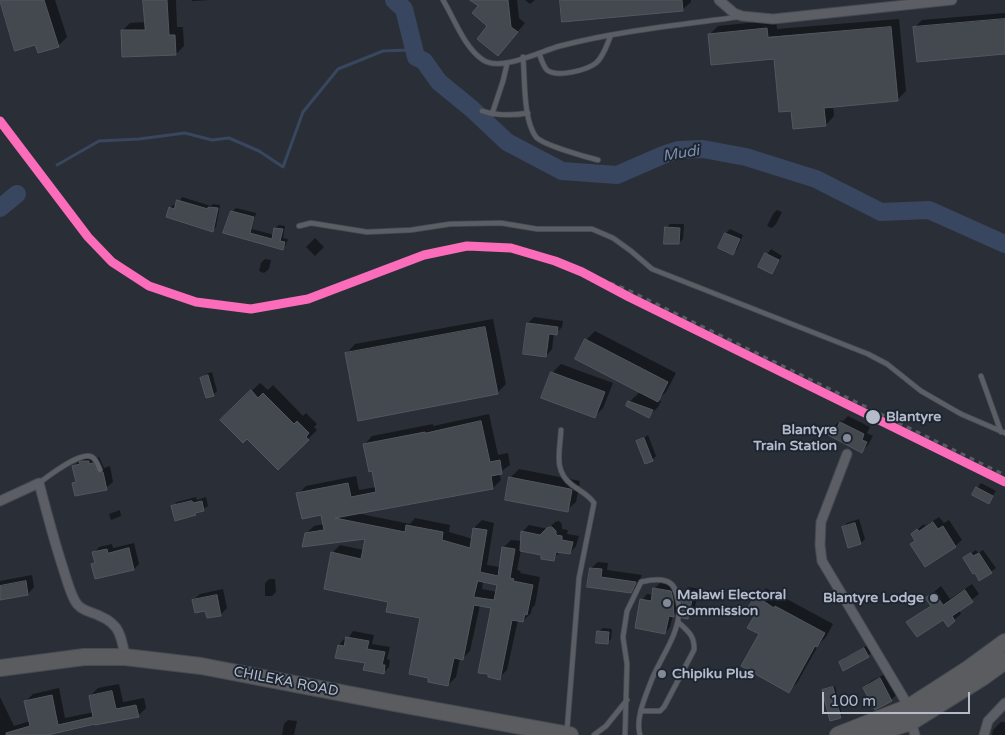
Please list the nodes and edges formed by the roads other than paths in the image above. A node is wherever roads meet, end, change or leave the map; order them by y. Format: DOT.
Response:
graph roads {
  1 [pos="443,0"];
  2 [pos="719,0"];
  3 [pos="952,0"];
  4 [pos="742,16"];
  5 [pos="611,35"];
  6 [pos="539,52"];
  7 [pos="523,57"];
  8 [pos="507,64"];
  9 [pos="482,110"];
  10 [pos="528,113"];
  11 [pos="492,114"];
  12 [pos="598,160"];
  13 [pos="299,226"];
  14 [pos="981,376"];
  15 [pos="562,430"];
  16 [pos="1003,432"];
  17 [pos="847,454"];
  18 [pos="100,470"];
  19 [pos="39,483"];
  20 [pos="0,501"];
  21 [pos="678,622"];
  22 [pos="1005,642"];
  23 [pos="125,657"];
  24 [pos="1005,661"];
  25 [pos="0,668"];
  26 [pos="0,677"];
  27 [pos="627,699"];
  28 [pos="1005,703"];
  29 [pos="641,712"];
  30 [pos="912,721"];
  31 [pos="520,735"];
  32 [pos="568,735"];
  33 [pos="594,735"];
  34 [pos="625,735"];
  35 [pos="640,735"];
  36 [pos="838,735"];
  37 [pos="870,735"];
  38 [pos="984,735"];
  1 -- 8 [label="lane"];
  2 -- 4 [label="street"];
  3 -- 4 [label="street"];
  4 -- 5 [label="lane"];
  5 -- 6 [label="lane"];
  5 -- 6 [label="lane"];
  6 -- 7 [label="lane"];
  7 -- 8 [label="lane"];
  7 -- 10 [label="lane"];
  8 -- 11 [label="lane"];
  9 -- 11 [label="lane"];
  10 -- 11 [label="lane"];
  10 -- 12 [label="lane"];
  13 -- 16 [label="lane"];
  14 -- 16 [label="lane"];
  15 -- 32 [label="lane"];
  17 -- 30 [label="street"];
  18 -- 19 [label="lane"];
  19 -- 20 [label="street"];
  19 -- 23 [label="street"];
  21 -- 27 [label="lane"];
  21 -- 29 [label="lane"];
  21 -- 29 [label="lane"];
  22 -- 30 [label="highway"];
  23 -- 25 [label="highway, CHILEKA ROAD"];
  23 -- 32 [label="highway, CHILEKA ROAD"];
  24 -- 30 [label="highway"];
  26 -- 31 [label="highway"];
  27 -- 33 [label="lane"];
  27 -- 34 [label="lane"];
  28 -- 38 [label="street"];
  29 -- 35 [label="lane"];
  30 -- 36 [label="highway"];
  30 -- 37 [label="highway"];
}
